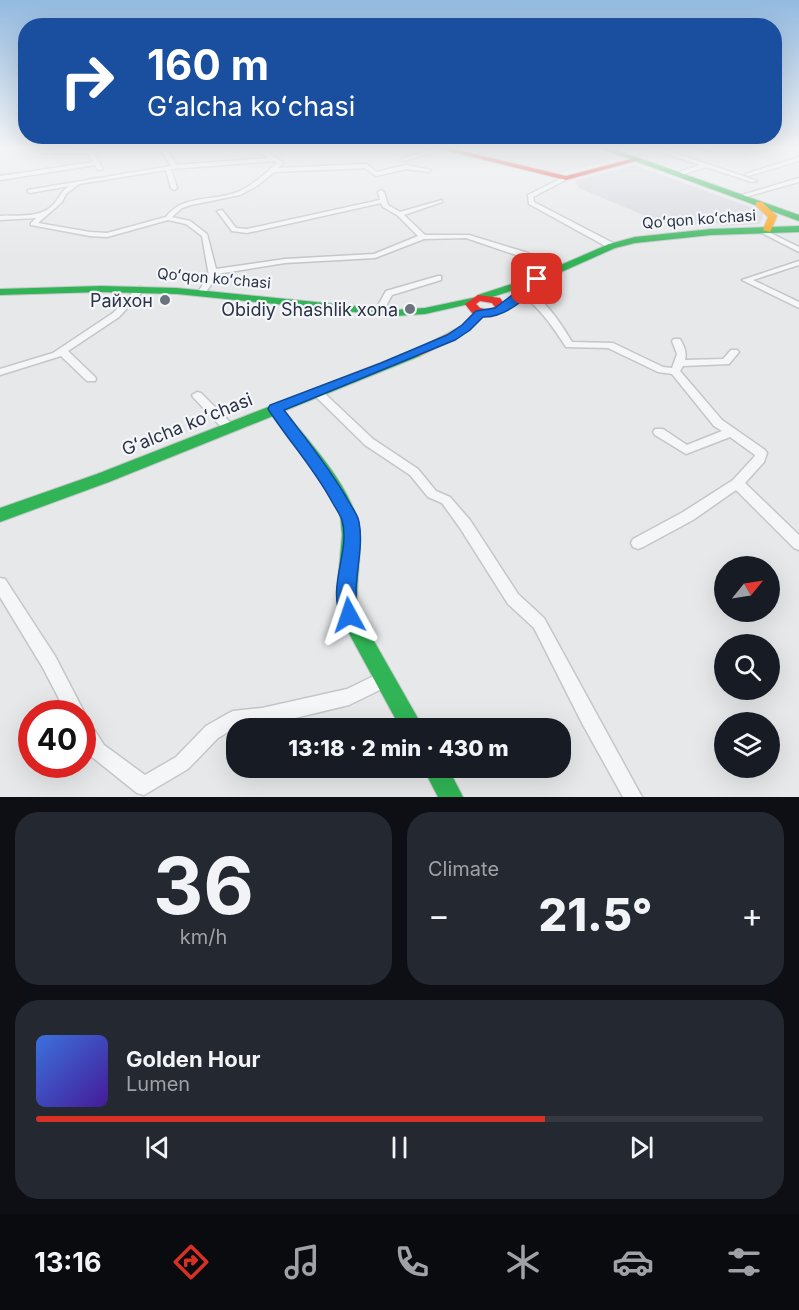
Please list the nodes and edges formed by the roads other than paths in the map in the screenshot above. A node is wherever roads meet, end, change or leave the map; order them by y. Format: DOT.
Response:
graph roads {
  1 [pos="71,184"];
  2 [pos="75,184"];
  3 [pos="174,184"];
  4 [pos="253,184"];
  5 [pos="554,184"];
  6 [pos="707,184"];
  7 [pos="715,184"];
  8 [pos="784,184"];
  9 [pos="174,188"];
  10 [pos="30,192"];
  11 [pos="381,192"];
  12 [pos="746,195"];
  13 [pos="382,201"];
  14 [pos="440,201"];
  15 [pos="758,204"];
  16 [pos="220,211"];
  17 [pos="399,214"];
  18 [pos="799,214"];
  19 [pos="41,216"];
  20 [pos="0,218"];
  21 [pos="168,218"];
  22 [pos="799,218"];
  23 [pos="799,229"];
  24 [pos="763,230"];
  25 [pos="423,237"];
  26 [pos="612,246"];
  27 [pos="799,250"];
  28 [pos="799,263"];
  29 [pos="558,269"];
  30 [pos="213,272"];
  31 [pos="438,278"];
  32 [pos="537,279"];
  33 [pos="141,289"];
  34 [pos="523,292"];
  35 [pos="201,293"];
  36 [pos="2,294"];
  37 [pos="477,305"];
  38 [pos="799,305"];
  39 [pos="425,311"];
  40 [pos="379,312"];
  41 [pos="451,313"];
  42 [pos="466,328"];
  43 [pos="677,341"];
  44 [pos="63,351"];
  45 [pos="734,352"];
  46 [pos="677,367"];
  47 [pos="0,372"];
  48 [pos="91,379"];
  49 [pos="317,392"];
  50 [pos="196,395"];
  51 [pos="275,409"];
  52 [pos="228,427"];
  53 [pos="659,432"];
  54 [pos="731,432"];
  55 [pos="737,483"];
  56 [pos="0,515"];
  57 [pos="638,543"];
  58 [pos="799,544"];
  59 [pos="0,584"];
  60 [pos="384,679"];
  61 [pos="69,700"];
  62 [pos="407,718"];
  63 [pos="96,748"];
  64 [pos="441,778"];
  65 [pos="143,791"];
  66 [pos="452,797"];
  67 [pos="633,797"];
  1 -- 10 [label="street"];
  2 -- 19 [label="street"];
  3 -- 9 [label="street"];
  4 -- 21 [label="street"];
  5 -- 26 [label="street"];
  6 -- 15 [label="main road"];
  7 -- 12 [label="main road"];
  8 -- 12 [label="street"];
  11 -- 13 [label="street"];
  12 -- 18 [label="main road"];
  13 -- 16 [label="street"];
  13 -- 17 [label="street"];
  14 -- 17 [label="street"];
  15 -- 22 [label="main road"];
  15 -- 24 [label="main road"];
  17 -- 25 [label="street"];
  19 -- 20 [label="street"];
  19 -- 21 [label="street"];
  21 -- 30 [label="street"];
  23 -- 24 [label="main road, Qoʻqon koʻchasi"];
  24 -- 26 [label="main road, Qoʻqon koʻchasi"];
  24 -- 27 [label="street"];
  25 -- 29 [label="street"];
  25 -- 30 [label="street"];
  26 -- 29 [label="main road, Qoʻqon koʻchasi"];
  28 -- 38 [label="street"];
  29 -- 32 [label="main road, Qoʻqon koʻchasi"];
  30 -- 35 [label="street"];
  31 -- 40 [label="street"];
  32 -- 34 [label="main road, Qoʻqon koʻchasi"];
  32 -- 37 [label="main road, Qoʻqon koʻchasi"];
  33 -- 35 [label="main road, Qoʻqon koʻchasi"];
  33 -- 36 [label="main road, Qoʻqon koʻchasi"];
  33 -- 44 [label="street"];
  34 -- 37 [label="main road, Qoʻqon koʻchasi"];
  34 -- 46 [label="street"];
  35 -- 40 [label="main road, Qoʻqon koʻchasi"];
  37 -- 39 [label="main road, Qoʻqon koʻchasi"];
  37 -- 41 [label="main road, Qoʻqon koʻchasi"];
  37 -- 42 [label="main road, Gʻalcha koʻchasi"];
  39 -- 40 [label="main road, Qoʻqon koʻchasi"];
  39 -- 41 [label="main road, Qoʻqon koʻchasi"];
  41 -- 42 [label="main road"];
  42 -- 49 [label="main road, Gʻalcha koʻchasi"];
  43 -- 46 [label="street"];
  44 -- 47 [label="street"];
  44 -- 48 [label="street"];
  45 -- 46 [label="street"];
  46 -- 54 [label="street"];
  49 -- 51 [label="main road, Gʻalcha koʻchasi"];
  49 -- 67 [label="street"];
  50 -- 52 [label="street"];
  51 -- 52 [label="main road, Gʻalcha koʻchasi"];
  51 -- 60 [label="main road"];
  52 -- 56 [label="main road, Gʻalcha koʻchasi"];
  53 -- 54 [label="street"];
  54 -- 55 [label="street"];
  55 -- 57 [label="street"];
  55 -- 58 [label="street"];
  59 -- 61 [label="street"];
  60 -- 62 [label="main road"];
  60 -- 65 [label="street"];
  63 -- 65 [label="street"];
  64 -- 66 [label="main road"];
}
